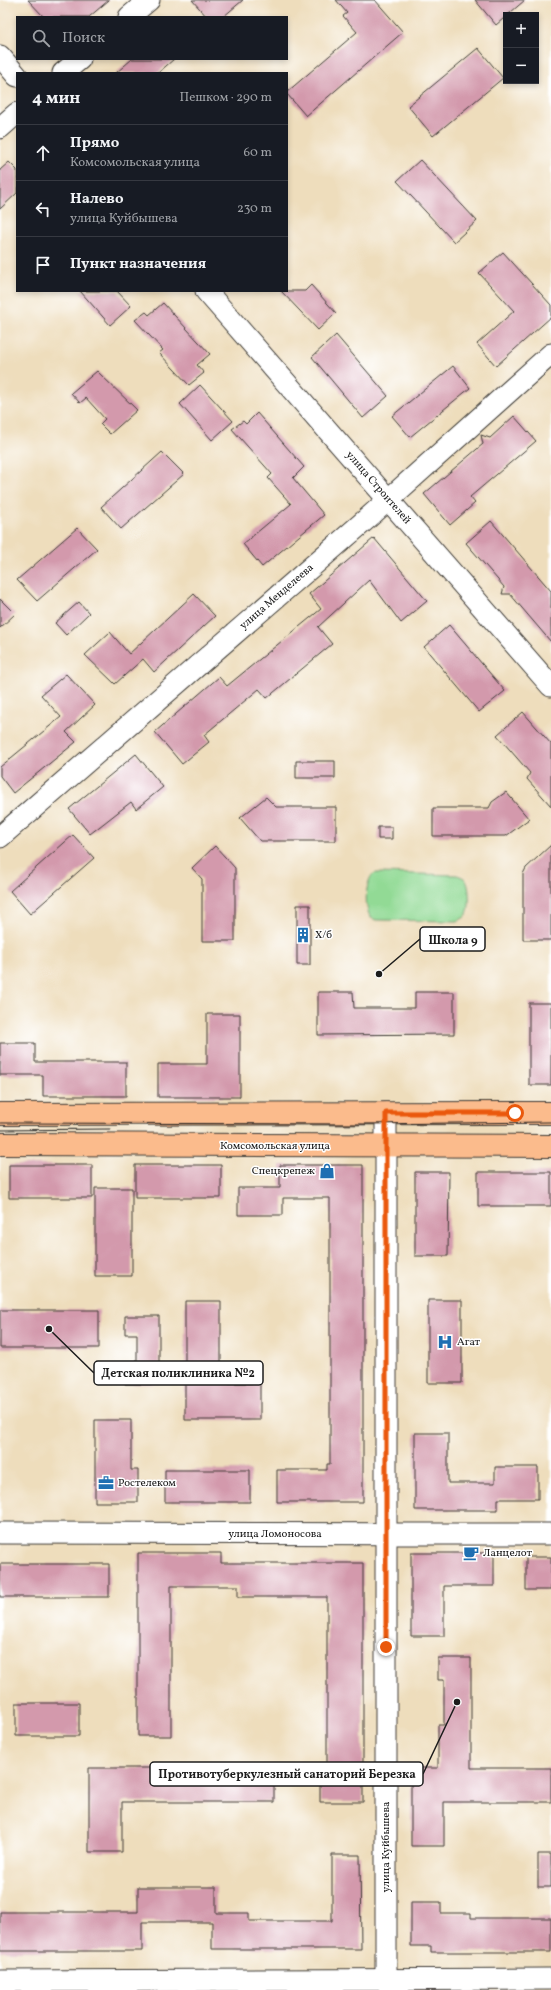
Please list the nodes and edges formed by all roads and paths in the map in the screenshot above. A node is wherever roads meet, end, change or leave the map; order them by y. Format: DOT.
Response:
graph roads {
  1 [pos="149,0"];
  2 [pos="130,16"];
  3 [pos="0,56"];
  4 [pos="79,60"];
  5 [pos="65,72"];
  6 [pos="16,75"];
  7 [pos="16,114"];
  8 [pos="0,128"];
  9 [pos="207,292"];
  10 [pos="551,354"];
  11 [pos="388,500"];
  12 [pos="551,686"];
  13 [pos="0,837"];
  14 [pos="386,1113"];
  15 [pos="551,1113"];
  16 [pos="0,1114"];
  17 [pos="0,1144"];
  18 [pos="386,1146"];
  19 [pos="551,1146"];
  20 [pos="0,1534"];
  21 [pos="386,1534"];
  22 [pos="551,1534"];
  23 [pos="551,1979"];
  24 [pos="386,1980"];
  25 [pos="0,1981"];
  1 -- 2 [label="street"];
  3 -- 6 [label="street"];
  4 -- 5 [label="street"];
  7 -- 8 [label="street"];
  9 -- 11 [label="street, улица Строителей"];
  10 -- 11 [label="street, улица Менделеева"];
  11 -- 12 [label="street, улица Строителей"];
  11 -- 13 [label="street, улица Менделеева"];
  14 -- 15 [label="main road"];
  14 -- 16 [label="main road"];
  14 -- 18 [label="street, улица Куйбышева"];
  17 -- 18 [label="main road, Комсомольская улица"];
  18 -- 19 [label="main road, Комсомольская улица"];
  18 -- 21 [label="street, улица Куйбышева"];
  20 -- 21 [label="street, улица Ломоносова"];
  21 -- 22 [label="street, улица Ломоносова"];
  21 -- 24 [label="street, улица Куйбышева"];
  23 -- 24 [label="street"];
  24 -- 25 [label="street"];
}
